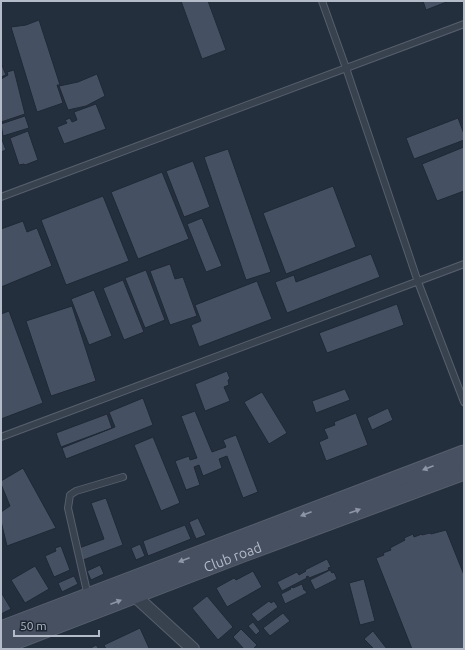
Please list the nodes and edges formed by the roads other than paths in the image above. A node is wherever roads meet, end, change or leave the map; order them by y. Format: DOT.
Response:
graph roads {
  1 [pos="322,1"];
  2 [pos="464,24"];
  3 [pos="346,68"];
  4 [pos="1,197"];
  5 [pos="464,264"];
  6 [pos="418,282"];
  7 [pos="464,402"];
  8 [pos="1,437"];
  9 [pos="464,454"];
  10 [pos="464,471"];
  11 [pos="123,477"];
  12 [pos="134,595"];
  13 [pos="88,596"];
  14 [pos="1,630"];
  15 [pos="1,646"];
  16 [pos="193,649"];
  1 -- 3 [label="lane"];
  2 -- 3 [label="lane"];
  3 -- 4 [label="lane"];
  3 -- 6 [label="lane"];
  5 -- 6 [label="lane"];
  6 -- 7 [label="lane"];
  6 -- 8 [label="lane"];
  9 -- 13 [label="main road, one-way"];
  12 -- 10 [label="main road, Club road, one-way"];
  11 -- 13 [label="lane"];
  15 -- 12 [label="main road, Club road, one-way"];
  12 -- 16 [label="street"];
  13 -- 14 [label="main road"];
}
